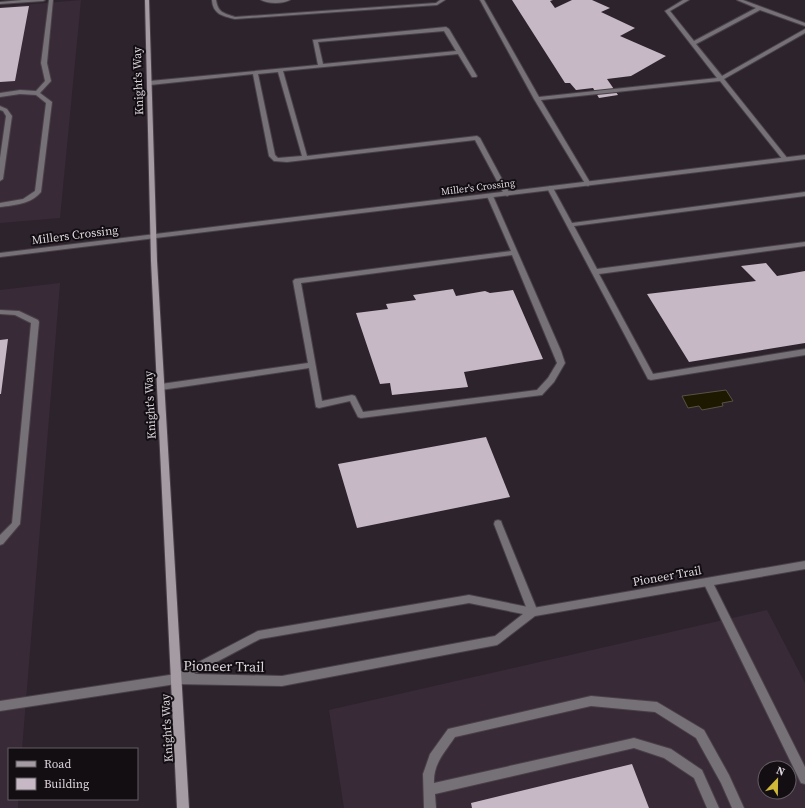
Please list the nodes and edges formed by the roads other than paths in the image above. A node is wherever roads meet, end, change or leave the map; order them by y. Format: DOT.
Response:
graph roads {
  1 [pos="43,0"];
  2 [pos="51,0"];
  3 [pos="147,0"];
  4 [pos="214,0"];
  5 [pos="263,0"];
  6 [pos="288,0"];
  7 [pos="443,0"];
  8 [pos="482,0"];
  9 [pos="688,0"];
  10 [pos="739,0"];
  11 [pos="0,3"];
  12 [pos="760,8"];
  13 [pos="805,25"];
  14 [pos="805,31"];
  15 [pos="693,44"];
  16 [pos="460,52"];
  17 [pos="321,66"];
  18 [pos="280,70"];
  19 [pos="254,73"];
  20 [pos="474,76"];
  21 [pos="720,79"];
  22 [pos="150,83"];
  23 [pos="37,93"];
  24 [pos="0,95"];
  25 [pos="537,99"];
  26 [pos="0,108"];
  27 [pos="805,157"];
  28 [pos="306,158"];
  29 [pos="785,160"];
  30 [pos="0,179"];
  31 [pos="588,184"];
  32 [pos="550,188"];
  33 [pos="507,194"];
  34 [pos="805,194"];
  35 [pos="490,196"];
  36 [pos="0,205"];
  37 [pos="570,225"];
  38 [pos="154,237"];
  39 [pos="805,244"];
  40 [pos="515,253"];
  41 [pos="0,255"];
  42 [pos="595,272"];
  43 [pos="0,312"];
  44 [pos="805,352"];
  45 [pos="312,365"];
  46 [pos="161,387"];
  47 [pos="498,524"];
  48 [pos="0,541"];
  49 [pos="805,565"];
  50 [pos="708,582"];
  51 [pos="533,612"];
  52 [pos="176,679"];
  53 [pos="0,706"];
  54 [pos="805,779"];
  55 [pos="429,790"];
  56 [pos="183,808"];
  57 [pos="430,808"];
  58 [pos="713,808"];
  59 [pos="738,808"];
  1 -- 11 [label="street"];
  2 -- 23 [label="street"];
  3 -- 22 [label="main road, Knight's Way"];
  4 -- 7 [label="street"];
  5 -- 6 [label="street"];
  8 -- 25 [label="street"];
  9 -- 15 [label="street"];
  10 -- 12 [label="street"];
  12 -- 13 [label="street"];
  12 -- 15 [label="street"];
  14 -- 21 [label="street"];
  15 -- 21 [label="street"];
  16 -- 17 [label="street"];
  16 -- 17 [label="street"];
  16 -- 20 [label="street"];
  17 -- 18 [label="street"];
  18 -- 19 [label="street"];
  18 -- 28 [label="street"];
  19 -- 22 [label="street"];
  19 -- 28 [label="street"];
  21 -- 25 [label="street"];
  21 -- 29 [label="street"];
  22 -- 38 [label="main road, Knight's Way"];
  23 -- 24 [label="street"];
  23 -- 36 [label="street"];
  25 -- 31 [label="street"];
  26 -- 30 [label="street"];
  27 -- 29 [label="street, Miller's Crossing"];
  28 -- 33 [label="street"];
  29 -- 31 [label="street, Miller's Crossing"];
  31 -- 32 [label="street, Miller's Crossing"];
  32 -- 33 [label="street, Miller's Crossing"];
  32 -- 37 [label="street"];
  33 -- 35 [label="street, Miller's Crossing"];
  34 -- 37 [label="street"];
  35 -- 38 [label="street, Miller's Crossing"];
  35 -- 40 [label="street"];
  37 -- 42 [label="street"];
  38 -- 41 [label="street, Millers Crossing"];
  38 -- 46 [label="main road, Knight's Way"];
  39 -- 42 [label="street"];
  40 -- 45 [label="street"];
  40 -- 45 [label="street"];
  42 -- 44 [label="street"];
  43 -- 48 [label="street"];
  45 -- 46 [label="street"];
  46 -- 52 [label="main road, Knight's Way"];
  47 -- 51 [label="street"];
  49 -- 50 [label="street, Pioneer Trail"];
  50 -- 51 [label="street, Pioneer Trail"];
  50 -- 54 [label="street"];
  51 -- 52 [label="street, Pioneer Trail"];
  51 -- 52 [label="street, Pioneer Trail"];
  52 -- 53 [label="street"];
  52 -- 56 [label="main road, Knight's Way"];
  55 -- 57 [label="street"];
  55 -- 58 [label="street"];
  55 -- 59 [label="street"];
}
